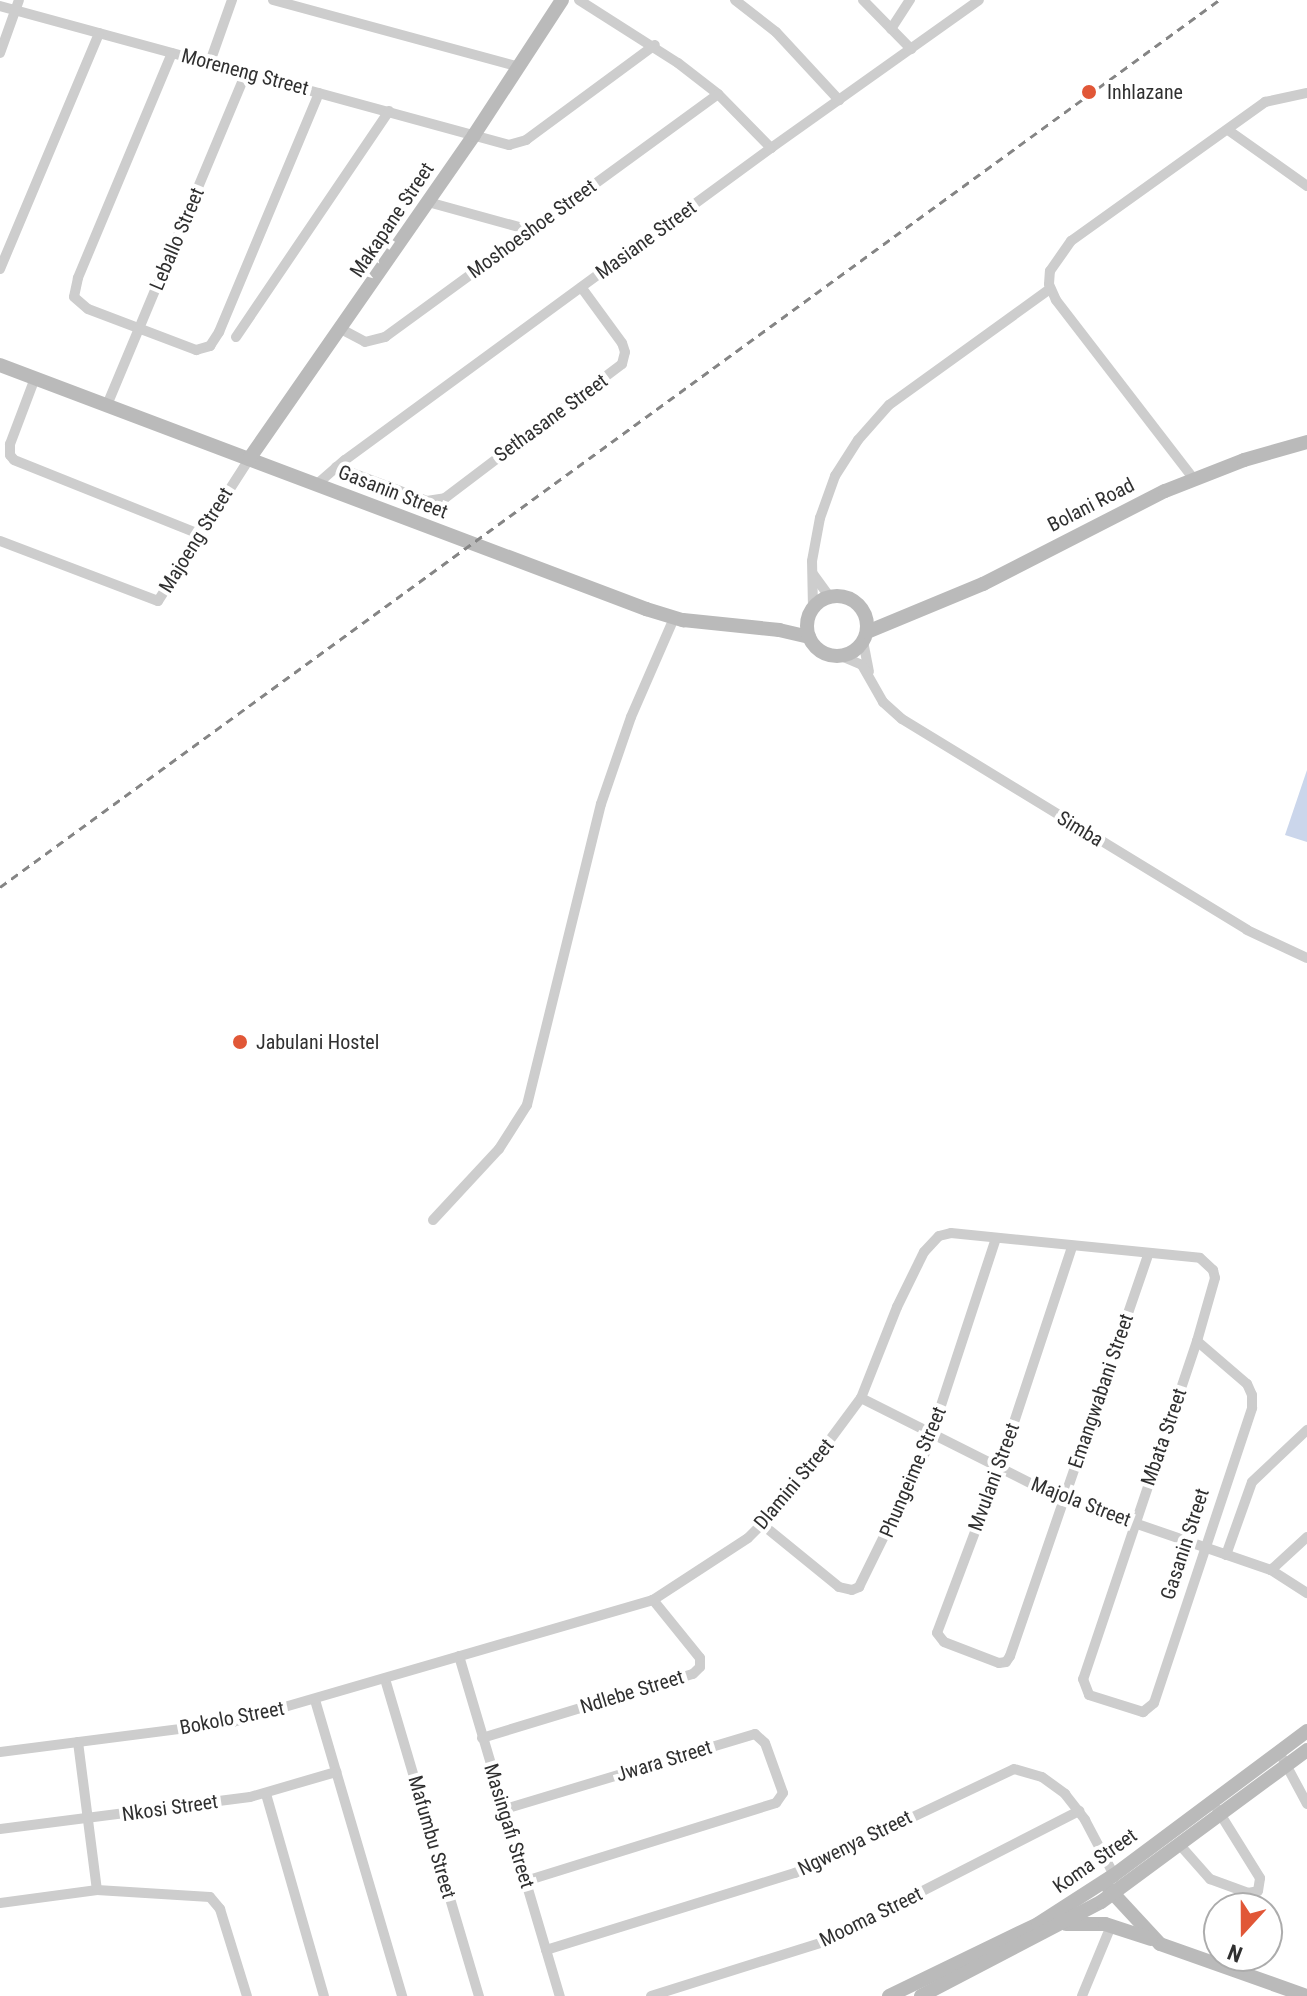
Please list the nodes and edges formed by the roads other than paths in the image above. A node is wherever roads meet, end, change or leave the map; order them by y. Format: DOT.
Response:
graph roads {
  1 [pos="232,0"];
  2 [pos="273,0"];
  3 [pos="562,0"];
  4 [pos="579,0"];
  5 [pos="735,0"];
  6 [pos="863,0"];
  7 [pos="910,0"];
  8 [pos="979,0"];
  9 [pos="17,5"];
  10 [pos="0,6"];
  11 [pos="891,29"];
  12 [pos="99,33"];
  13 [pos="655,45"];
  14 [pos="911,49"];
  15 [pos="0,53"];
  16 [pos="172,53"];
  17 [pos="210,62"];
  18 [pos="519,67"];
  19 [pos="246,73"];
  20 [pos="319,93"];
  21 [pos="1307,93"];
  22 [pos="718,94"];
  23 [pos="839,100"];
  24 [pos="389,111"];
  25 [pos="1228,130"];
  26 [pos="474,135"];
  27 [pos="771,148"];
  28 [pos="1307,186"];
  29 [pos="428,202"];
  30 [pos="530,230"];
  31 [pos="0,269"];
  32 [pos="581,287"];
  33 [pos="1050,289"];
  34 [pos="228,313"];
  35 [pos="252,314"];
  36 [pos="139,329"];
  37 [pos="341,329"];
  38 [pos="236,337"];
  39 [pos="0,365"];
  40 [pos="35,378"];
  41 [pos="107,405"];
  42 [pos="1307,442"];
  43 [pos="249,459"];
  44 [pos="336,467"];
  45 [pos="1193,478"];
  46 [pos="316,485"];
  47 [pos="199,534"];
  48 [pos="0,541"];
  49 [pos="812,573"];
  50 [pos="830,597"];
  51 [pos="810,614"];
  52 [pos="865,615"];
  53 [pos="899,616"];
  54 [pos="674,618"];
  55 [pos="779,630"];
  56 [pos="865,636"];
  57 [pos="809,637"];
  58 [pos="841,656"];
  59 [pos="870,677"];
  60 [pos="1307,958"];
  61 [pos="433,1220"];
  62 [pos="996,1238"];
  63 [pos="1072,1247"];
  64 [pos="1149,1253"];
  65 [pos="1197,1341"];
  66 [pos="861,1398"];
  67 [pos="1307,1430"];
  68 [pos="933,1434"];
  69 [pos="999,1468"];
  70 [pos="1064,1500"];
  71 [pos="1134,1523"];
  72 [pos="763,1525"];
  73 [pos="1307,1537"];
  74 [pos="1206,1547"];
  75 [pos="1226,1555"];
  76 [pos="1271,1570"];
  77 [pos="1307,1593"];
  78 [pos="653,1600"];
  79 [pos="459,1656"];
  80 [pos="1004,1663"];
  81 [pos="385,1679"];
  82 [pos="1083,1687"];
  83 [pos="315,1700"];
  84 [pos="1307,1731"];
  85 [pos="482,1738"];
  86 [pos="78,1742"];
  87 [pos="1307,1750"];
  88 [pos="0,1752"];
  89 [pos="1283,1759"];
  90 [pos="336,1772"];
  91 [pos="266,1794"];
  92 [pos="1307,1804"];
  93 [pos="1217,1808"];
  94 [pos="505,1809"];
  95 [pos="1079,1811"];
  96 [pos="89,1819"];
  97 [pos="0,1829"];
  98 [pos="1179,1844"];
  99 [pos="1109,1878"];
  100 [pos="525,1881"];
  101 [pos="97,1890"];
  102 [pos="1113,1894"];
  103 [pos="0,1903"];
  104 [pos="1060,1925"];
  105 [pos="1111,1926"];
  106 [pos="1155,1940"];
  107 [pos="546,1950"];
  108 [pos="247,1996"];
  109 [pos="324,1996"];
  110 [pos="402,1996"];
  111 [pos="479,1996"];
  112 [pos="560,1996"];
  113 [pos="651,1996"];
  114 [pos="889,1996"];
  115 [pos="921,1996"];
  116 [pos="1082,1996"];
  117 [pos="1307,1996"];
  1 -- 17 [label="street"];
  2 -- 18 [label="street"];
  3 -- 18 [label="street, Makapane Street"];
  4 -- 13 [label="street"];
  5 -- 23 [label="street"];
  6 -- 11 [label="street"];
  7 -- 11 [label="street"];
  8 -- 14 [label="street, Masiane Street"];
  9 -- 10 [label="street, Moreneng Street"];
  9 -- 12 [label="street, Moreneng Street"];
  9 -- 15 [label="street"];
  11 -- 14 [label="street"];
  12 -- 16 [label="street, Moreneng Street"];
  12 -- 31 [label="street"];
  13 -- 22 [label="street"];
  13 -- 26 [label="street, Moreneng Street"];
  14 -- 23 [label="street, Masiane Street"];
  16 -- 17 [label="street, Moreneng Street"];
  16 -- 36 [label="street"];
  17 -- 19 [label="street, Moreneng Street"];
  18 -- 26 [label="street, Makapane Street"];
  19 -- 20 [label="street, Moreneng Street"];
  19 -- 36 [label="street, Leballo Street"];
  20 -- 24 [label="street, Moreneng Street"];
  20 -- 34 [label="street"];
  21 -- 25 [label="street"];
  22 -- 27 [label="street"];
  22 -- 30 [label="street, Moshoeshoe Street"];
  23 -- 27 [label="street, Masiane Street"];
  24 -- 26 [label="street, Moreneng Street"];
  24 -- 35 [label="street"];
  25 -- 28 [label="street"];
  25 -- 33 [label="street"];
  26 -- 29 [label="street, Makapane Street"];
  27 -- 32 [label="street, Masiane Street"];
  29 -- 30 [label="street"];
  29 -- 37 [label="street, Makapane Street"];
  30 -- 37 [label="street, Moshoeshoe Street"];
  32 -- 44 [label="street, Masiane Street"];
  32 -- 44 [label="street, Sethasane Street"];
  33 -- 45 [label="street"];
  33 -- 49 [label="street"];
  34 -- 35 [label="street"];
  34 -- 36 [label="street"];
  35 -- 38 [label="street"];
  36 -- 41 [label="street, Leballo Street"];
  37 -- 43 [label="street, Makapane Street"];
  39 -- 40 [label="street, Gasanin Street"];
  40 -- 41 [label="street, Gasanin Street"];
  40 -- 47 [label="street"];
  41 -- 43 [label="street, Gasanin Street"];
  42 -- 45 [label="street, Bolani Road"];
  43 -- 46 [label="street, Gasanin Street"];
  43 -- 47 [label="street, Majoeng Street"];
  44 -- 46 [label="street, Masiane Street"];
  45 -- 53 [label="street, Bolani Road"];
  46 -- 54 [label="street, Gasanin Street"];
  47 -- 48 [label="street, Majoeng Street"];
  49 -- 50 [label="street"];
  49 -- 51 [label="street"];
  50 -- 51 [label="street"];
  50 -- 52 [label="street"];
  51 -- 55 [label="street, Gasanin Street"];
  51 -- 57 [label="street"];
  52 -- 53 [label="street, Bolani Road"];
  52 -- 56 [label="street"];
  53 -- 56 [label="street, Bolani Road"];
  54 -- 55 [label="street, Gasanin Street"];
  54 -- 61 [label="street"];
  55 -- 57 [label="street, Gasanin Street"];
  56 -- 58 [label="street"];
  56 -- 59 [label="street"];
  57 -- 58 [label="street"];
  58 -- 59 [label="street"];
  59 -- 60 [label="street, Simba"];
  62 -- 63 [label="street"];
  62 -- 66 [label="street, Dlamini Street"];
  62 -- 68 [label="street, Phungeime Street"];
  63 -- 64 [label="street"];
  63 -- 69 [label="street, Mvulani Street"];
  64 -- 65 [label="street, Mbata Street"];
  64 -- 70 [label="street, Emangwabani Street"];
  65 -- 71 [label="street, Mbata Street"];
  65 -- 74 [label="street, Gasanin Street"];
  66 -- 68 [label="street, Majola Street"];
  66 -- 72 [label="street, Dlamini Street"];
  67 -- 75 [label="street"];
  68 -- 69 [label="street, Majola Street"];
  68 -- 72 [label="street, Phungeime Street"];
  69 -- 70 [label="street, Majola Street"];
  69 -- 80 [label="street, Mvulani Street"];
  70 -- 71 [label="street, Majola Street"];
  70 -- 80 [label="street, Emangwabani Street"];
  71 -- 74 [label="street, Majola Street"];
  71 -- 82 [label="street, Mbata Street"];
  72 -- 78 [label="street, Dlamini Street"];
  73 -- 76 [label="street"];
  74 -- 75 [label="street, Majola Street"];
  74 -- 82 [label="street, Gasanin Street"];
  75 -- 76 [label="street, Majola Street"];
  76 -- 77 [label="street, Majola Street"];
  78 -- 79 [label="street, Dlamini Street"];
  78 -- 85 [label="street, Ndlebe Street"];
  79 -- 81 [label="street, Bokolo Street"];
  79 -- 85 [label="street, Masingafi Street"];
  81 -- 83 [label="street, Bokolo Street"];
  81 -- 111 [label="street, Mafumbu Street"];
  83 -- 86 [label="street, Bokolo Street"];
  83 -- 90 [label="street"];
  84 -- 89 [label="street, Koma Street"];
  85 -- 94 [label="street, Masingafi Street"];
  86 -- 88 [label="street, Bokolo Street"];
  86 -- 96 [label="street"];
  87 -- 89 [label="street, Koma Street"];
  89 -- 92 [label="street"];
  89 -- 93 [label="street, Koma Street"];
  90 -- 91 [label="street, Nkosi Street"];
  90 -- 110 [label="street"];
  91 -- 96 [label="street, Nkosi Street"];
  91 -- 109 [label="street"];
  93 -- 98 [label="street, Koma Street"];
  93 -- 98 [label="street"];
  93 -- 99 [label="street, Koma Street"];
  94 -- 100 [label="street, Masingafi Street"];
  94 -- 100 [label="street, Jwara Street"];
  95 -- 99 [label="street, Ngwenya Street"];
  95 -- 107 [label="street, Ngwenya Street"];
  95 -- 113 [label="street, Mooma Street"];
  96 -- 97 [label="street, Nkosi Street"];
  96 -- 101 [label="street"];
  98 -- 102 [label="street, Koma Street"];
  99 -- 102 [label="street"];
  99 -- 114 [label="street, Koma Street"];
  100 -- 107 [label="street, Masingafi Street"];
  101 -- 103 [label="street"];
  101 -- 108 [label="street"];
  102 -- 104 [label="street, Koma Street"];
  102 -- 106 [label="street"];
  104 -- 105 [label="street"];
  104 -- 115 [label="street, Koma Street"];
  105 -- 106 [label="street"];
  105 -- 116 [label="street"];
  106 -- 117 [label="street"];
  107 -- 112 [label="street, Masingafi Street"];
}
